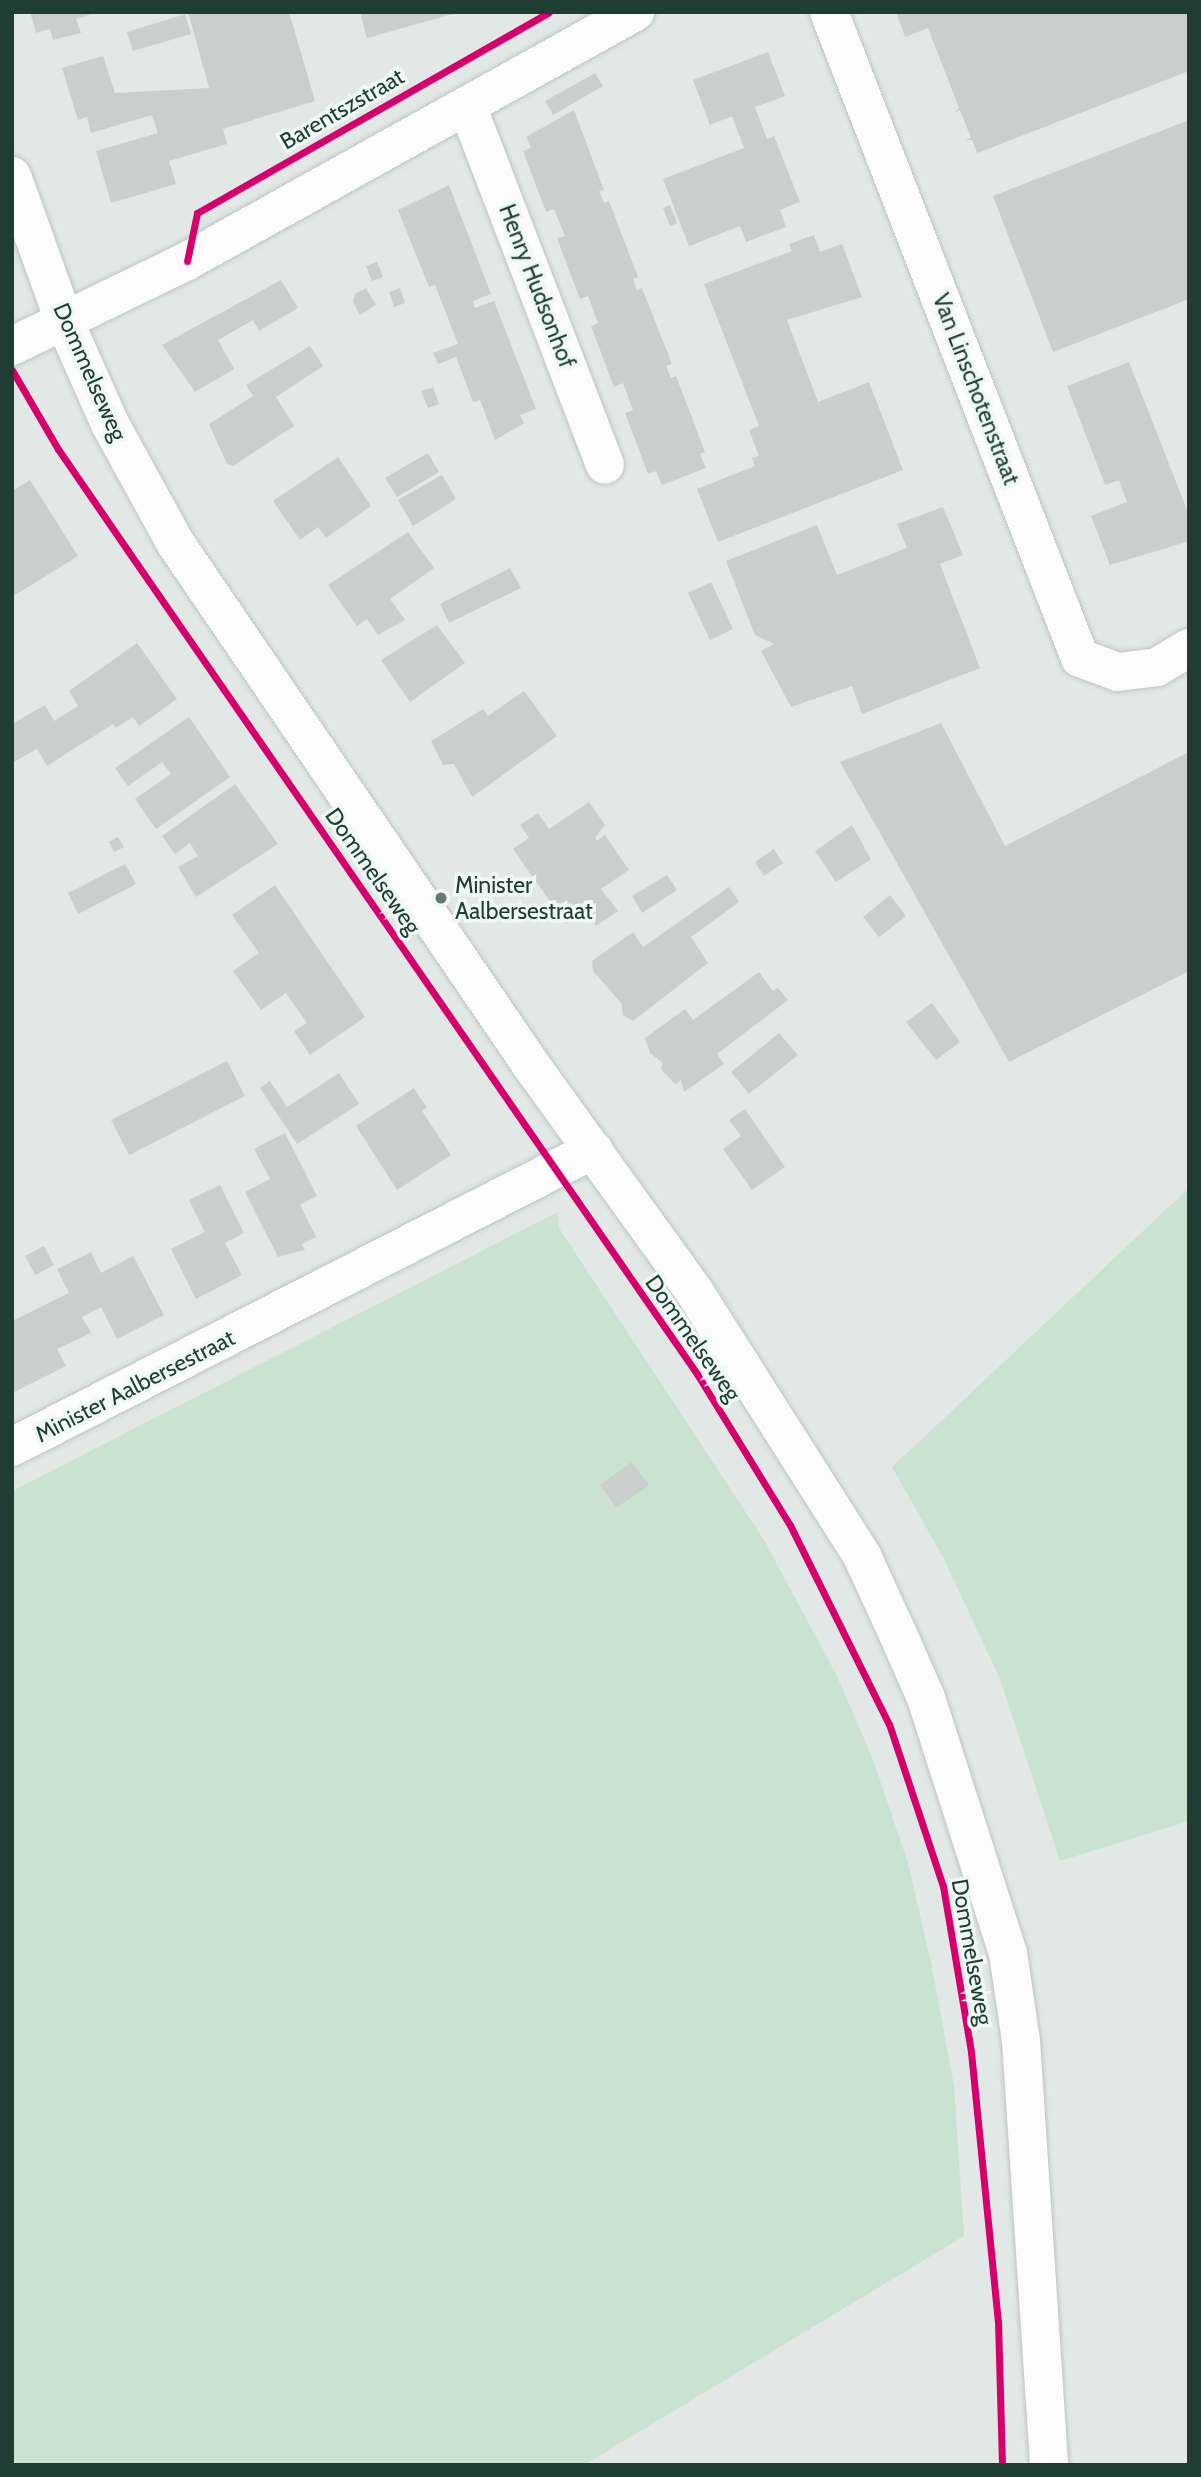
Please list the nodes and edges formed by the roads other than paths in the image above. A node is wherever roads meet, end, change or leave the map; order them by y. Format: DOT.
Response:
graph roads {
  1 [pos="635,12"];
  2 [pos="829,12"];
  3 [pos="468,108"];
  4 [pos="12,176"];
  5 [pos="63,318"];
  6 [pos="12,346"];
  7 [pos="605,465"];
  8 [pos="1189,648"];
  9 [pos="593,1150"];
  10 [pos="12,1447"];
  11 [pos="1049,2465"];
  1 -- 3 [label="street"];
  2 -- 8 [label="street, Van Linschotenstraat"];
  3 -- 5 [label="street"];
  3 -- 7 [label="street, Henry Hudsonhof"];
  4 -- 5 [label="street, Dommelseweg"];
  5 -- 6 [label="street"];
  5 -- 9 [label="street, Dommelseweg"];
  9 -- 10 [label="street, Minister Aalbersestraat"];
  9 -- 11 [label="street, Dommelseweg"];
}
